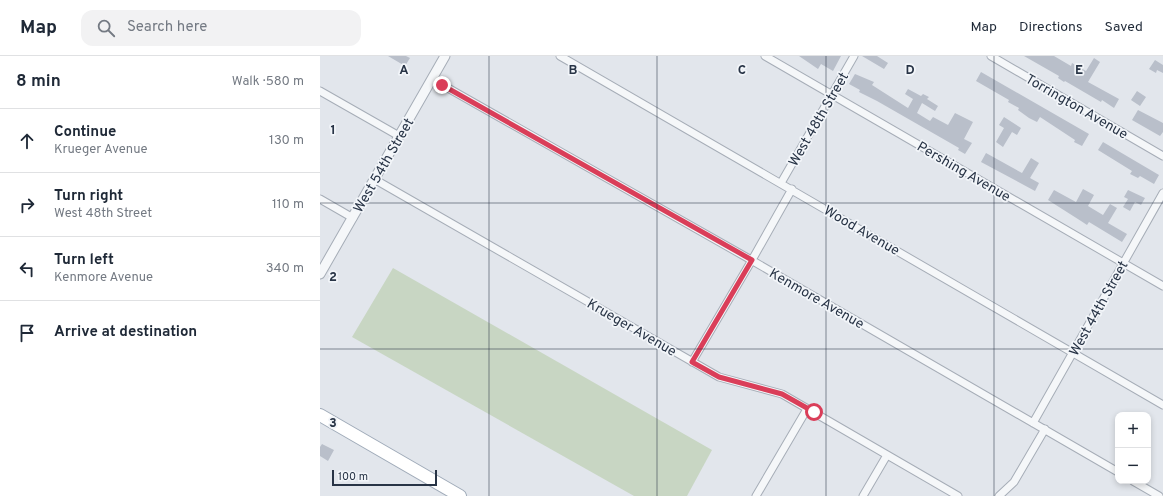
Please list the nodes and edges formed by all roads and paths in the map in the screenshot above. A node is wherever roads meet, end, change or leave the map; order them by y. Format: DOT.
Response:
graph roads {
  1 [pos="445,56"];
  2 [pos="560,56"];
  3 [pos="765,56"];
  4 [pos="854,56"];
  5 [pos="991,56"];
  6 [pos="432,79"];
  7 [pos="320,91"];
  8 [pos="832,95"];
  9 [pos="399,136"];
  10 [pos="1163,156"];
  11 [pos="374,179"];
  12 [pos="781,182"];
  13 [pos="792,189"];
  14 [pos="1163,193"];
  15 [pos="320,199"];
  16 [pos="353,218"];
  17 [pos="752,260"];
  18 [pos="1122,263"];
  19 [pos="320,274"];
  20 [pos="1163,286"];
  21 [pos="1074,352"];
  22 [pos="692,362"];
  23 [pos="1163,405"];
  24 [pos="807,408"];
  25 [pos="320,415"];
  26 [pos="1033,422"];
  27 [pos="1044,429"];
  28 [pos="887,455"];
  29 [pos="1115,470"];
  30 [pos="1138,484"];
  31 [pos="460,496"];
  32 [pos="756,496"];
  33 [pos="863,496"];
  34 [pos="958,496"];
  35 [pos="999,496"];
  36 [pos="1159,496"];
  1 -- 6 [label="street, West 54th Street"];
  2 -- 12 [label="street, Wood Avenue"];
  3 -- 8 [label="street, Pershing Avenue"];
  4 -- 8 [label="street, West 48th Street"];
  5 -- 10 [label="street, Torrington Avenue"];
  6 -- 9 [label="street, West 54th Street"];
  6 -- 17 [label="street, Kenmore Avenue"];
  7 -- 9 [label="street"];
  8 -- 12 [label="street, West 48th Street"];
  8 -- 18 [label="street, Pershing Avenue"];
  9 -- 11 [label="street, West 54th Street"];
  11 -- 16 [label="street, West 54th Street"];
  11 -- 22 [label="street, Krueger Avenue"];
  12 -- 13 [label="street, Wood Avenue"];
  13 -- 17 [label="street, West 48th Street"];
  13 -- 21 [label="street, Wood Avenue"];
  14 -- 18 [label="street, West 44th Street"];
  15 -- 16 [label="street"];
  16 -- 19 [label="street, West 54th Street"];
  17 -- 22 [label="street, West 48th Street"];
  17 -- 26 [label="street, Kenmore Avenue"];
  18 -- 20 [label="street, Pershing Avenue"];
  18 -- 21 [label="street, West 44th Street"];
  21 -- 23 [label="street, Wood Avenue"];
  21 -- 26 [label="street, West 44th Street"];
  22 -- 24 [label="street, Krueger Avenue"];
  24 -- 28 [label="street, Krueger Avenue"];
  24 -- 32 [label="street"];
  25 -- 31 [label="main road"];
  26 -- 27 [label="street, Kenmore Avenue"];
  27 -- 29 [label="street, Kenmore Avenue"];
  27 -- 35 [label="street"];
  28 -- 33 [label="street"];
  28 -- 34 [label="street, Krueger Avenue"];
  30 -- 36 [label="street"];
}
